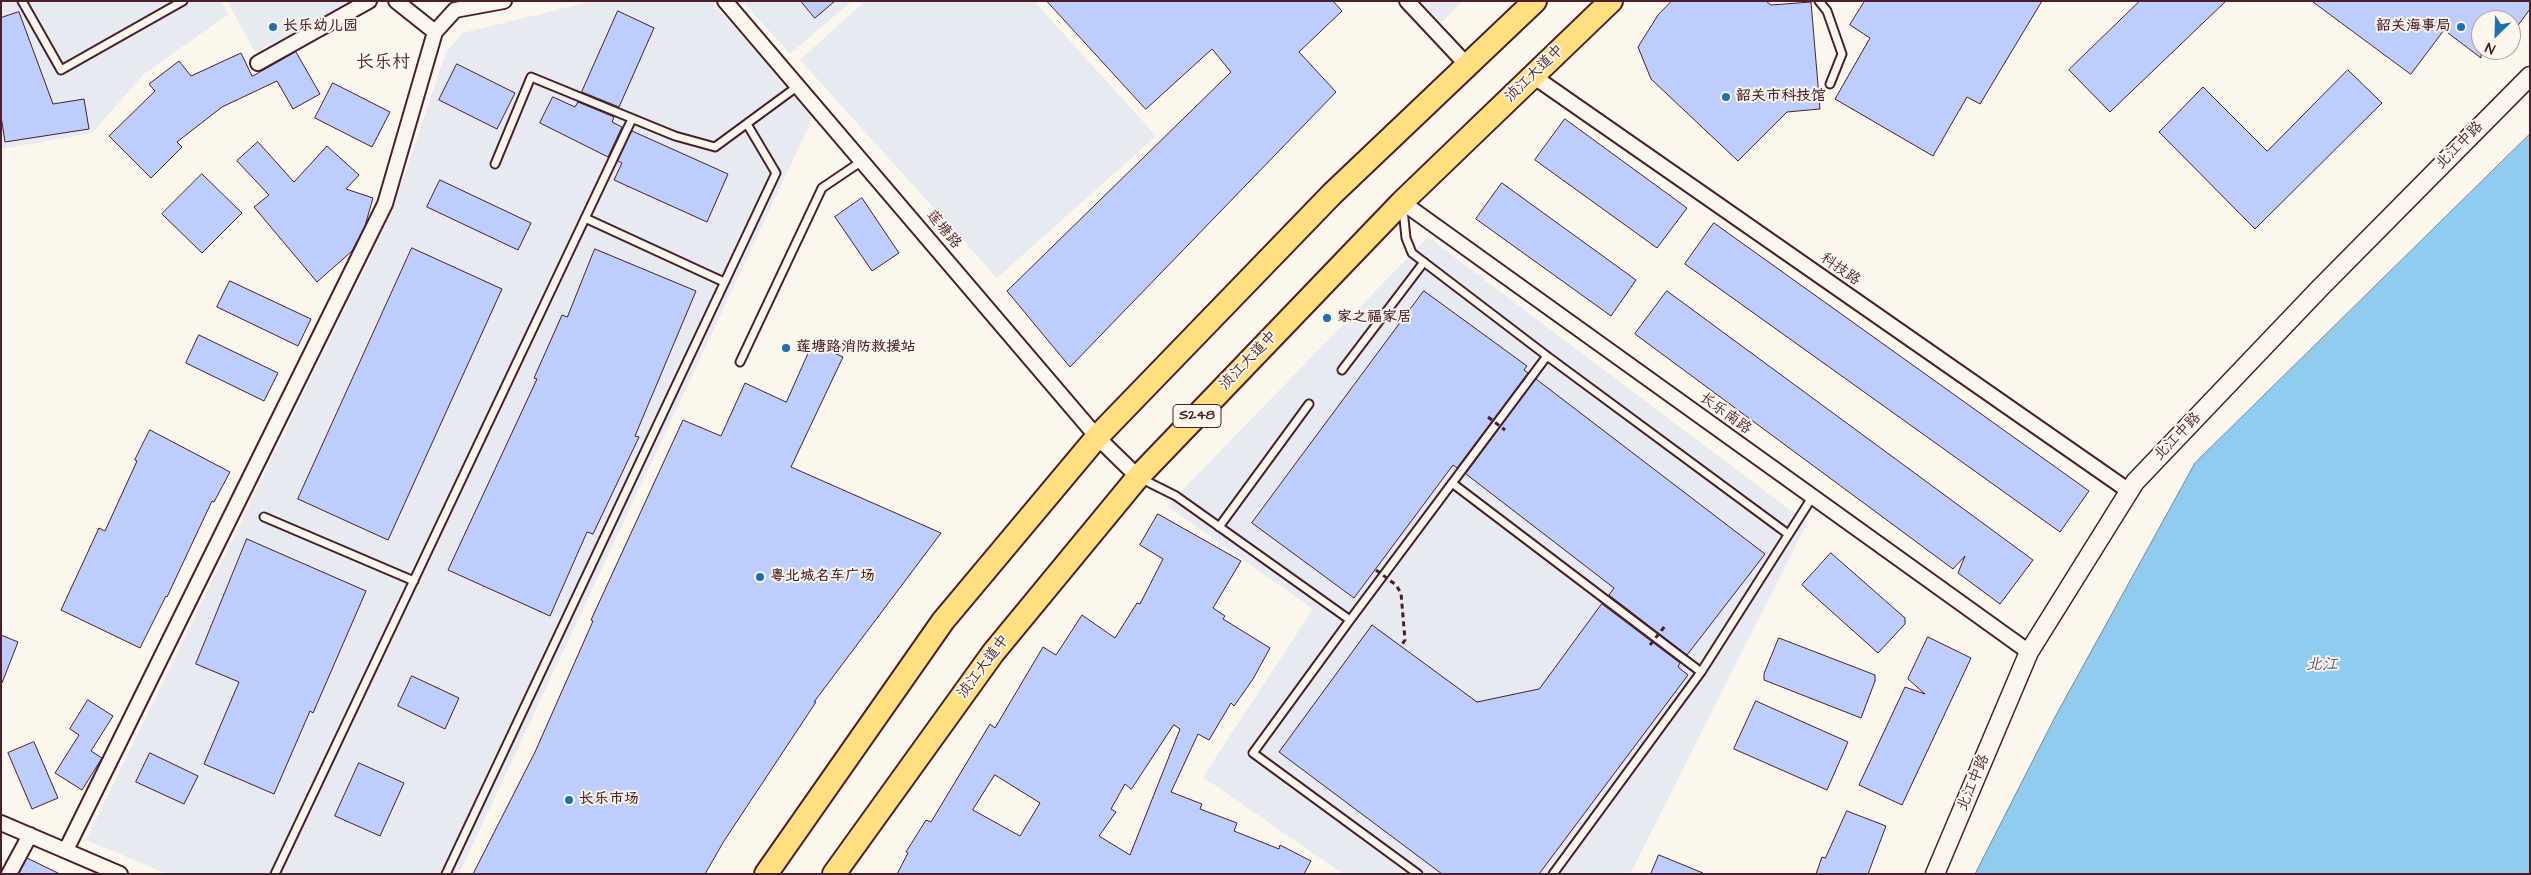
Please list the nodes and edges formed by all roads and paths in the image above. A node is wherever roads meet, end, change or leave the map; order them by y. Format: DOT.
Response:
graph roads {
  1 [pos="22,1"];
  2 [pos="183,1"];
  3 [pos="368,1"];
  4 [pos="396,1"];
  5 [pos="504,1"];
  6 [pos="726,1"];
  7 [pos="1407,1"];
  8 [pos="1535,1"];
  9 [pos="1611,1"];
  10 [pos="1819,1"];
  11 [pos="435,32"];
  12 [pos="258,62"];
  13 [pos="1468,66"];
  14 [pos="1533,76"];
  15 [pos="2530,76"];
  16 [pos="1830,84"];
  17 [pos="798,86"];
  18 [pos="632,119"];
  19 [pos="747,124"];
  20 [pos="862,161"];
  21 [pos="496,164"];
  22 [pos="1402,202"];
  23 [pos="586,218"];
  24 [pos="1424,262"];
  25 [pos="724,282"];
  26 [pos="1547,356"];
  27 [pos="740,362"];
  28 [pos="1342,370"];
  29 [pos="1309,404"];
  30 [pos="1488,418"];
  31 [pos="1505,430"];
  32 [pos="1097,437"];
  33 [pos="1138,477"];
  34 [pos="1452,483"];
  35 [pos="2129,491"];
  36 [pos="1813,496"];
  37 [pos="264,517"];
  38 [pos="1219,527"];
  39 [pos="1788,534"];
  40 [pos="1376,570"];
  41 [pos="414,581"];
  42 [pos="1350,620"];
  43 [pos="1665,626"];
  44 [pos="1650,645"];
  45 [pos="1401,646"];
  46 [pos="2030,652"];
  47 [pos="1701,672"];
  48 [pos="1,822"];
  49 [pos="30,835"];
  50 [pos="66,850"];
  51 [pos="8,874"];
  52 [pos="120,874"];
  53 [pos="275,874"];
  54 [pos="446,874"];
  55 [pos="766,874"];
  56 [pos="834,874"];
  57 [pos="1418,874"];
  58 [pos="1553,874"];
  59 [pos="1935,874"];
  1 -- 2 [label="lane"];
  3 -- 12 [label="street"];
  4 -- 11 [label="street"];
  5 -- 11 [label="street"];
  6 -- 17 [label="street, 莲塘路"];
  7 -- 13 [label="street"];
  8 -- 13 [label="main road"];
  9 -- 14 [label="main road, 浈江大道中 / S248"];
  10 -- 16 [label="lane"];
  11 -- 50 [label="street"];
  13 -- 32 [label="main road"];
  14 -- 22 [label="main road, 浈江大道中 / S248"];
  14 -- 35 [label="street, 科技路"];
  15 -- 35 [label="street, 北江中路"];
  17 -- 19 [label="lane"];
  17 -- 20 [label="street, 莲塘路"];
  18 -- 19 [label="lane"];
  18 -- 21 [label="lane"];
  18 -- 23 [label="lane"];
  19 -- 25 [label="lane"];
  20 -- 27 [label="lane"];
  20 -- 32 [label="street, 莲塘路"];
  22 -- 24 [label="lane"];
  22 -- 33 [label="main road, 浈江大道中 / S248"];
  22 -- 36 [label="street, 长乐南路"];
  23 -- 25 [label="lane"];
  23 -- 41 [label="lane"];
  24 -- 26 [label="lane"];
  24 -- 28 [label="lane"];
  25 -- 54 [label="lane"];
  26 -- 34 [label="lane"];
  26 -- 39 [label="lane"];
  29 -- 38 [label="lane"];
  30 -- 31 [label="path, bridge"];
  32 -- 33 [label="street, 莲塘路"];
  32 -- 55 [label="main road"];
  33 -- 38 [label="lane"];
  33 -- 56 [label="main road, 浈江大道中 / S248"];
  34 -- 42 [label="lane"];
  34 -- 47 [label="lane"];
  35 -- 46 [label="street, 北江中路"];
  36 -- 39 [label="lane"];
  36 -- 46 [label="street, 长乐南路"];
  37 -- 41 [label="lane"];
  38 -- 42 [label="lane"];
  39 -- 47 [label="lane"];
  40 -- 45 [label="path, bridge"];
  41 -- 53 [label="lane"];
  42 -- 57 [label="lane"];
  43 -- 44 [label="path, bridge"];
  46 -- 59 [label="street, 北江中路"];
  47 -- 58 [label="lane"];
  48 -- 49 [label="street"];
  49 -- 50 [label="street"];
  49 -- 51 [label="street"];
  50 -- 52 [label="street"];
}
